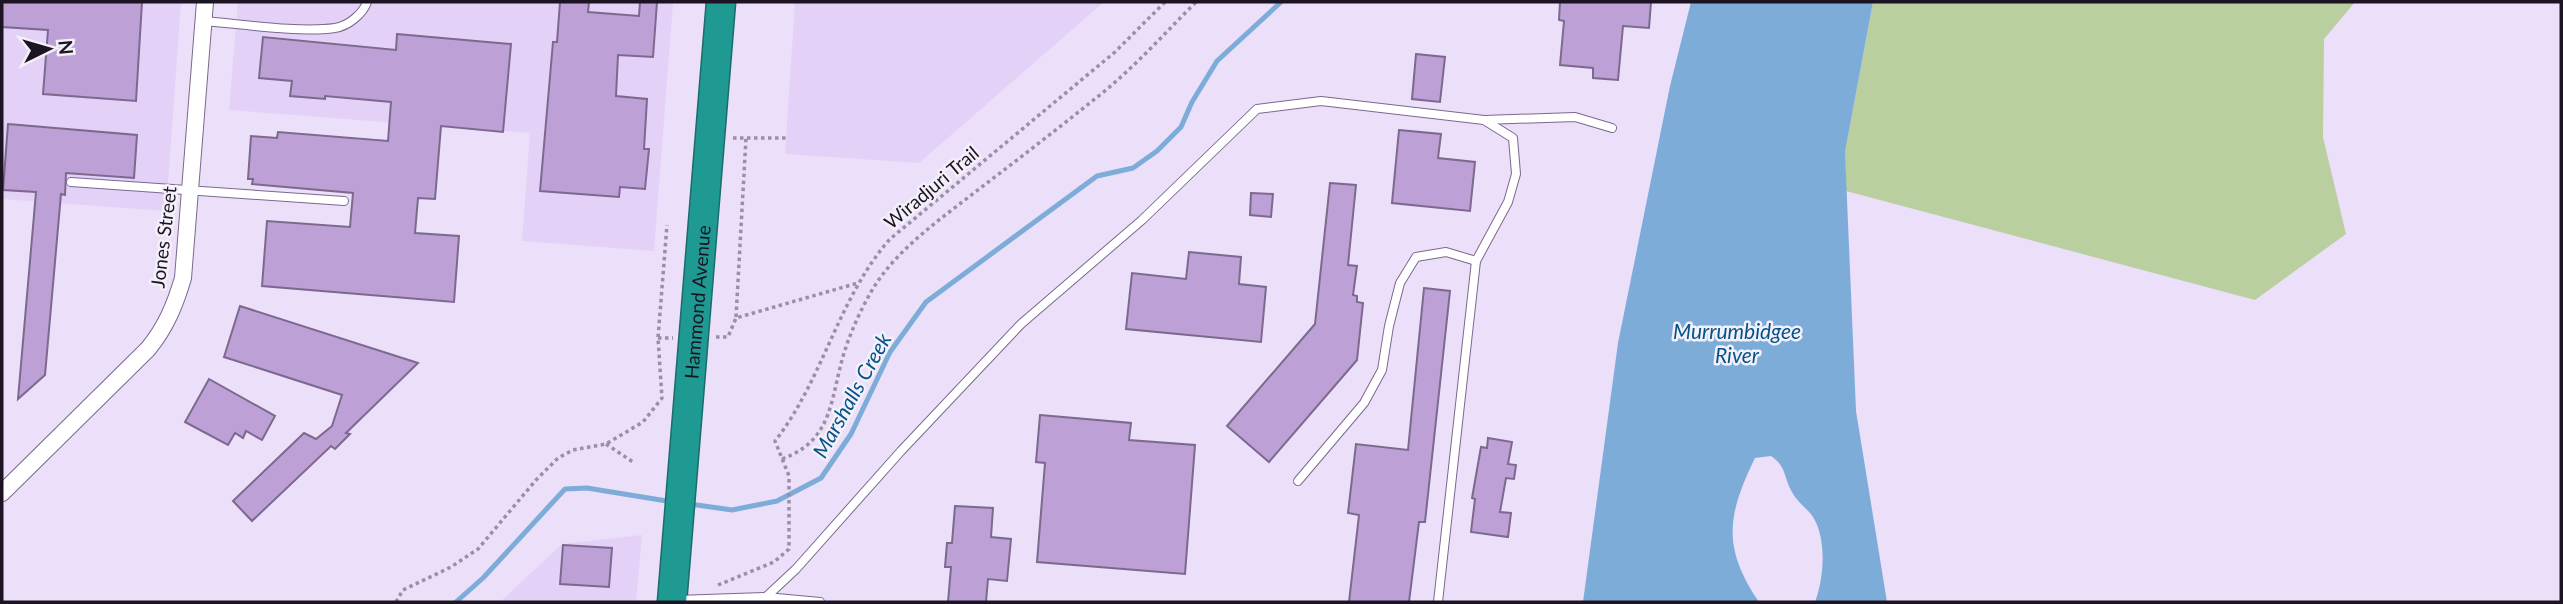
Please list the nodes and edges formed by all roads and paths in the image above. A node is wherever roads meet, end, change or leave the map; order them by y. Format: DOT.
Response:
graph roads {
  1 [pos="205,2"];
  2 [pos="367,2"];
  3 [pos="721,2"];
  4 [pos="1165,2"];
  5 [pos="1196,2"];
  6 [pos="204,21"];
  7 [pos="1484,120"];
  8 [pos="1612,128"];
  9 [pos="710,138"];
  10 [pos="746,138"];
  11 [pos="786,138"];
  12 [pos="71,182"];
  13 [pos="190,190"];
  14 [pos="344,201"];
  15 [pos="667,225"];
  16 [pos="1476,261"];
  17 [pos="858,283"];
  18 [pos="736,318"];
  19 [pos="727,337"];
  20 [pos="658,338"];
  21 [pos="673,338"];
  22 [pos="606,444"];
  23 [pos="782,459"];
  24 [pos="634,462"];
  25 [pos="1298,481"];
  26 [pos="2,493"];
  27 [pos="766,597"];
  28 [pos="706,599"];
  29 [pos="672,601"];
  30 [pos="396,602"];
  31 [pos="820,602"];
  32 [pos="1438,602"];
  1 -- 6 [label="street, Jones Street"];
  2 -- 6 [label="lane"];
  3 -- 9 [label="highway, Hammond Avenue"];
  4 -- 17 [label="path, Wiradjuri Trail"];
  5 -- 23 [label="path"];
  6 -- 13 [label="street, Jones Street"];
  7 -- 8 [label="lane"];
  7 -- 16 [label="lane"];
  7 -- 27 [label="lane"];
  9 -- 10 [label="path"];
  9 -- 29 [label="highway, Hammond Avenue"];
  10 -- 11 [label="path"];
  10 -- 18 [label="path"];
  12 -- 13 [label="lane"];
  13 -- 14 [label="lane"];
  13 -- 26 [label="street, Jones Street"];
  15 -- 20 [label="path"];
  16 -- 25 [label="lane"];
  16 -- 32 [label="lane"];
  17 -- 18 [label="path"];
  17 -- 23 [label="path, Wiradjuri Trail"];
  18 -- 19 [label="path"];
  20 -- 21 [label="path"];
  20 -- 22 [label="path"];
  22 -- 24 [label="path"];
  22 -- 30 [label="path"];
  23 -- 28 [label="path"];
  27 -- 28 [label="lane"];
  27 -- 31 [label="lane"];
  28 -- 29 [label="lane"];
}
